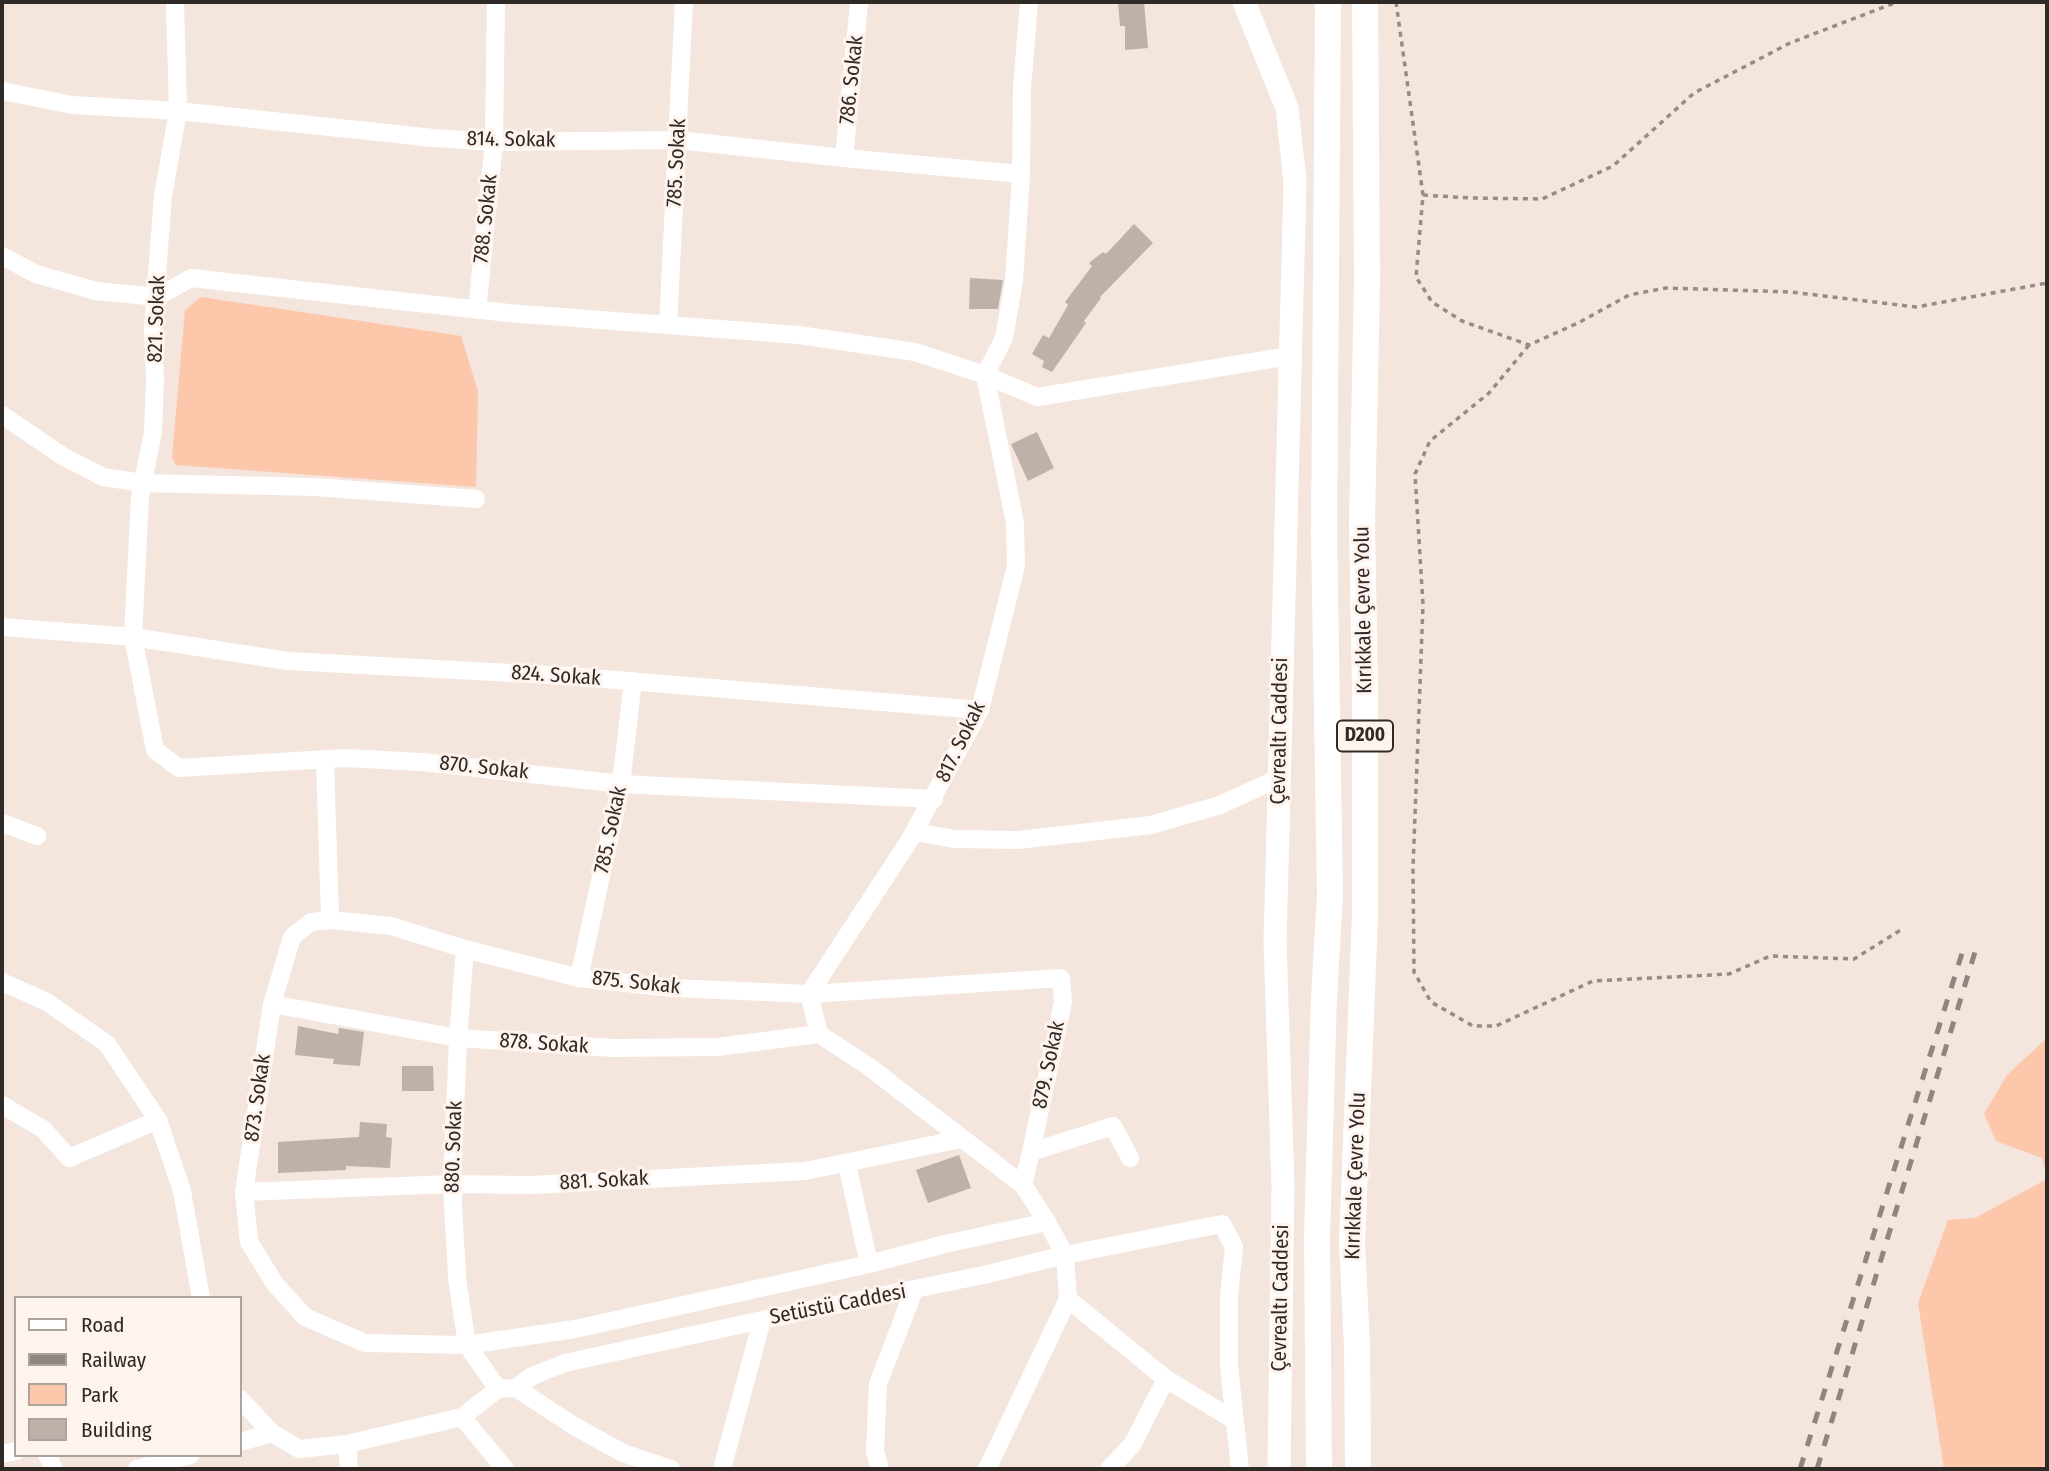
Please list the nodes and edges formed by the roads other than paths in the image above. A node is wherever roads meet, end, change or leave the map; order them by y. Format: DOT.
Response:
graph roads {
  1 [pos="175,2"];
  2 [pos="496,2"];
  3 [pos="684,2"];
  4 [pos="859,2"];
  5 [pos="1028,2"];
  6 [pos="1244,2"];
  7 [pos="1328,2"];
  8 [pos="1366,2"];
  9 [pos="2,91"];
  10 [pos="178,111"];
  11 [pos="678,140"];
  12 [pos="494,142"];
  13 [pos="844,158"];
  14 [pos="1021,174"];
  15 [pos="2,256"];
  16 [pos="157,297"];
  17 [pos="477,310"];
  18 [pos="668,325"];
  19 [pos="1290,356"];
  20 [pos="985,374"];
  21 [pos="2,415"];
  22 [pos="143,483"];
  23 [pos="476,499"];
  24 [pos="2,630"];
  25 [pos="132,637"];
  26 [pos="633,681"];
  27 [pos="980,710"];
  28 [pos="325,759"];
  29 [pos="1279,778"];
  30 [pos="621,784"];
  31 [pos="933,799"];
  32 [pos="2,823"];
  33 [pos="915,832"];
  34 [pos="37,836"];
  35 [pos="330,920"];
  36 [pos="465,949"];
  37 [pos="579,978"];
  38 [pos="1061,978"];
  39 [pos="2,982"];
  40 [pos="809,994"];
  41 [pos="272,1004"];
  42 [pos="819,1034"];
  43 [pos="458,1038"];
  44 [pos="2,1105"];
  45 [pos="158,1120"];
  46 [pos="961,1139"];
  47 [pos="1031,1153"];
  48 [pos="1130,1157"];
  49 [pos="847,1164"];
  50 [pos="452,1184"];
  51 [pos="1023,1185"];
  52 [pos="244,1192"];
  53 [pos="1047,1222"];
  54 [pos="1065,1255"];
  55 [pos="869,1264"];
  56 [pos="914,1290"];
  57 [pos="201,1296"];
  58 [pos="1068,1299"];
  59 [pos="762,1320"];
  60 [pos="467,1345"];
  61 [pos="1166,1380"];
  62 [pos="516,1388"];
  63 [pos="498,1389"];
  64 [pos="242,1401"];
  65 [pos="463,1417"];
  66 [pos="1234,1420"];
  67 [pos="272,1433"];
  68 [pos="242,1441"];
  69 [pos="347,1444"];
  70 [pos="182,1457"];
  71 [pos="137,1469"];
  72 [pos="349,1469"];
  73 [pos="505,1469"];
  74 [pos="671,1469"];
  75 [pos="722,1469"];
  76 [pos="880,1469"];
  77 [pos="987,1469"];
  78 [pos="1109,1469"];
  79 [pos="1240,1469"];
  80 [pos="1279,1469"];
  81 [pos="1320,1469"];
  82 [pos="1358,1469"];
  1 -- 10 [label="street, 821. Sokak"];
  2 -- 12 [label="street, 788. Sokak"];
  3 -- 11 [label="street, 785. Sokak"];
  4 -- 13 [label="street, 786. Sokak"];
  5 -- 14 [label="street"];
  6 -- 19 [label="main road, Çevrealtı Caddesi"];
  7 -- 81 [label="highway, Kırıkkale Çevre Yolu / D200"];
  8 -- 82 [label="highway, Kırıkkale Çevre Yolu / D200"];
  9 -- 10 [label="street, 814. Sokak"];
  10 -- 12 [label="street, 814. Sokak"];
  10 -- 16 [label="street, 821. Sokak"];
  11 -- 12 [label="street, 814. Sokak"];
  11 -- 13 [label="street, 814. Sokak"];
  11 -- 18 [label="street, 785. Sokak"];
  12 -- 17 [label="street, 788. Sokak"];
  13 -- 14 [label="street, 814. Sokak"];
  14 -- 20 [label="street"];
  15 -- 16 [label="street"];
  16 -- 17 [label="street"];
  16 -- 22 [label="street, 821. Sokak"];
  17 -- 18 [label="street"];
  18 -- 20 [label="street"];
  19 -- 20 [label="street"];
  19 -- 29 [label="main road, Çevrealtı Caddesi"];
  20 -- 27 [label="street, 817. Sokak"];
  21 -- 22 [label="street"];
  22 -- 23 [label="street"];
  22 -- 25 [label="street, 821. Sokak"];
  24 -- 25 [label="street, 824. Sokak"];
  25 -- 26 [label="street, 824. Sokak"];
  25 -- 28 [label="street, 870. Sokak"];
  26 -- 27 [label="street, 824. Sokak"];
  26 -- 30 [label="street, 785. Sokak"];
  27 -- 31 [label="street, 817. Sokak"];
  28 -- 30 [label="street, 870. Sokak"];
  28 -- 35 [label="street"];
  29 -- 33 [label="street"];
  29 -- 80 [label="main road, Çevrealtı Caddesi"];
  30 -- 31 [label="street, 870. Sokak"];
  30 -- 37 [label="street, 785. Sokak"];
  31 -- 33 [label="street, 817. Sokak"];
  32 -- 34 [label="street"];
  33 -- 40 [label="street, 817. Sokak"];
  35 -- 36 [label="street, 875. Sokak"];
  35 -- 41 [label="street, 875. Sokak"];
  36 -- 37 [label="street, 875. Sokak"];
  36 -- 43 [label="street, 880. Sokak"];
  37 -- 40 [label="street, 875. Sokak"];
  38 -- 40 [label="street, 875. Sokak"];
  38 -- 47 [label="street, 879. Sokak"];
  39 -- 45 [label="street"];
  40 -- 42 [label="street"];
  41 -- 43 [label="street, 878. Sokak"];
  41 -- 52 [label="street, 873. Sokak"];
  42 -- 43 [label="street, 878. Sokak"];
  42 -- 46 [label="street"];
  43 -- 50 [label="street, 880. Sokak"];
  44 -- 45 [label="street"];
  45 -- 57 [label="street"];
  46 -- 49 [label="street, 881. Sokak"];
  46 -- 51 [label="street"];
  47 -- 48 [label="street"];
  47 -- 51 [label="street, 879. Sokak"];
  49 -- 50 [label="street, 881. Sokak"];
  49 -- 55 [label="street"];
  50 -- 52 [label="street, 881. Sokak"];
  50 -- 60 [label="street, 880. Sokak"];
  51 -- 53 [label="street"];
  52 -- 60 [label="street, 873. Sokak"];
  53 -- 54 [label="street"];
  53 -- 55 [label="street, 873. Sokak"];
  54 -- 56 [label="street, Setüstü Caddesi"];
  54 -- 58 [label="street"];
  54 -- 66 [label="street, Setüstü Caddesi"];
  55 -- 60 [label="street, 873. Sokak"];
  56 -- 59 [label="street, Setüstü Caddesi"];
  56 -- 76 [label="street"];
  58 -- 61 [label="street"];
  58 -- 77 [label="street"];
  59 -- 62 [label="street, Setüstü Caddesi"];
  59 -- 75 [label="street"];
  60 -- 63 [label="street"];
  61 -- 66 [label="street"];
  61 -- 78 [label="street"];
  62 -- 63 [label="street, Setüstü Caddesi"];
  62 -- 74 [label="street"];
  63 -- 65 [label="street"];
  64 -- 67 [label="street"];
  65 -- 69 [label="street"];
  65 -- 73 [label="street"];
  66 -- 79 [label="street, Setüstü Caddesi"];
  67 -- 68 [label="street"];
  67 -- 69 [label="street"];
  69 -- 72 [label="street"];
  70 -- 71 [label="street"];
}
